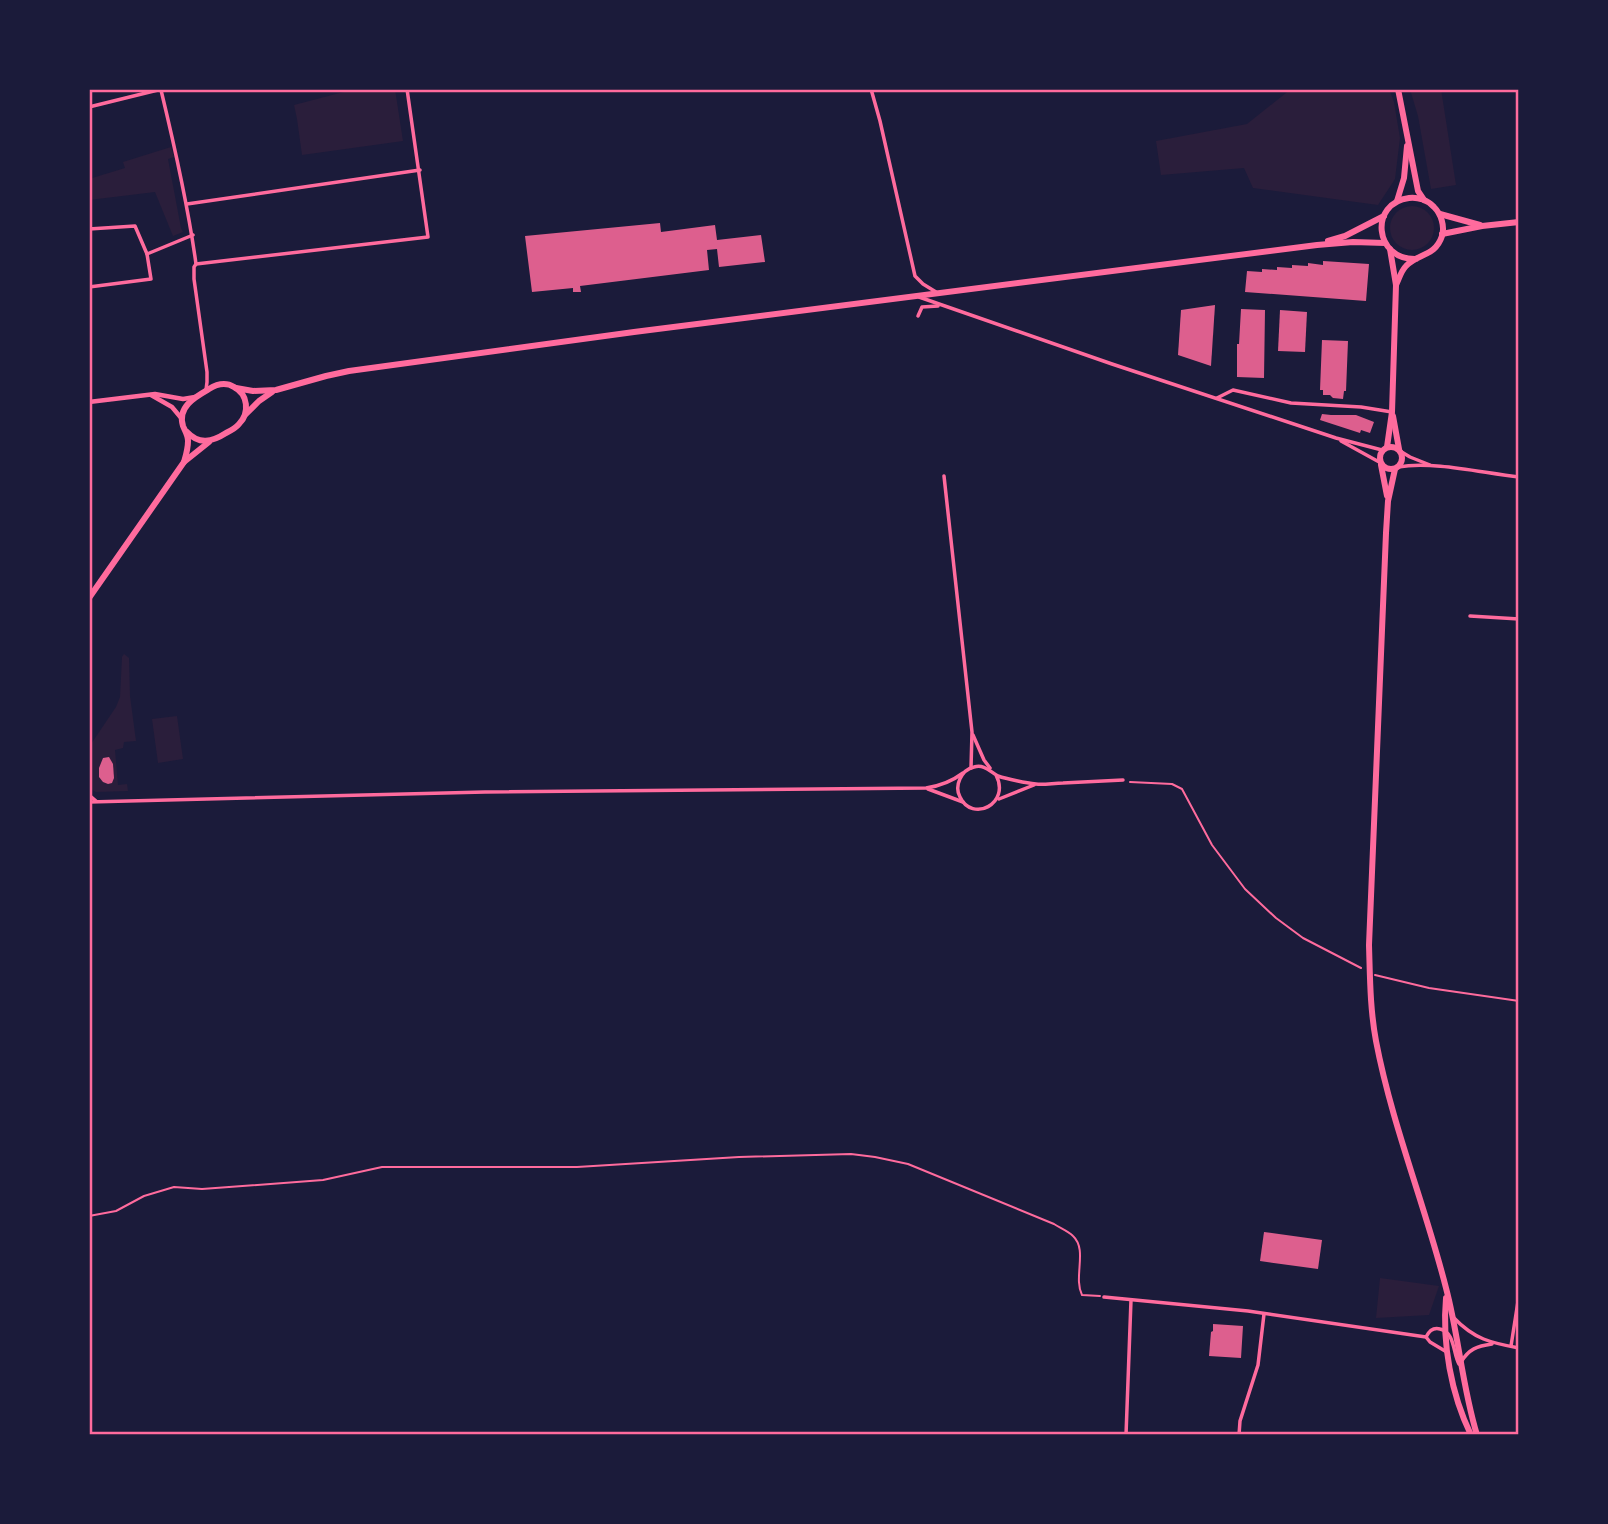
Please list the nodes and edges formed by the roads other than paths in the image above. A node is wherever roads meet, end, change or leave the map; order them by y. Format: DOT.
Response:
graph roads {
  1 [pos="162,89"];
  2 [pos="407,89"];
  3 [pos="871,89"];
  4 [pos="1398,89"];
  5 [pos="89,107"];
  6 [pos="1408,137"];
  7 [pos="419,170"];
  8 [pos="1424,200"];
  9 [pos="1397,201"];
  10 [pos="187,204"];
  11 [pos="1440,214"];
  12 [pos="1384,216"];
  13 [pos="1519,222"];
  14 [pos="1482,226"];
  15 [pos="89,229"];
  16 [pos="1442,234"];
  17 [pos="192,235"];
  18 [pos="1385,243"];
  19 [pos="1317,245"];
  20 [pos="1390,249"];
  21 [pos="147,254"];
  22 [pos="1416,259"];
  23 [pos="197,264"];
  24 [pos="1396,285"];
  25 [pos="89,287"];
  26 [pos="939,293"];
  27 [pos="916,296"];
  28 [pos="943,306"];
  29 [pos="918,316"];
  30 [pos="236,388"];
  31 [pos="276,390"];
  32 [pos="205,391"];
  33 [pos="150,395"];
  34 [pos="195,397"];
  35 [pos="1217,398"];
  36 [pos="89,400"];
  37 [pos="1392,412"];
  38 [pos="245,416"];
  39 [pos="182,419"];
  40 [pos="187,432"];
  41 [pos="1336,438"];
  42 [pos="211,441"];
  43 [pos="1385,449"];
  44 [pos="1399,450"];
  45 [pos="184,463"];
  46 [pos="1381,463"];
  47 [pos="1432,466"];
  48 [pos="1397,468"];
  49 [pos="944,476"];
  50 [pos="1519,477"];
  51 [pos="1388,501"];
  52 [pos="89,598"];
  53 [pos="1470,616"];
  54 [pos="1519,619"];
  55 [pos="972,732"];
  56 [pos="971,768"];
  57 [pos="991,770"];
  58 [pos="963,774"];
  59 [pos="996,775"];
  60 [pos="1123,780"];
  61 [pos="1036,784"];
  62 [pos="926,788"];
  63 [pos="89,795"];
  64 [pos="997,800"];
  65 [pos="89,802"];
  66 [pos="96,802"];
  67 [pos="963,802"];
  68 [pos="1447,1290"];
  69 [pos="1519,1295"];
  70 [pos="1104,1297"];
  71 [pos="1131,1300"];
  72 [pos="1264,1313"];
  73 [pos="1452,1316"];
  74 [pos="1444,1330"];
  75 [pos="1426,1337"];
  76 [pos="1494,1344"];
  77 [pos="1511,1346"];
  78 [pos="1519,1348"];
  79 [pos="1448,1355"];
  80 [pos="1460,1365"];
  81 [pos="1126,1435"];
  82 [pos="1239,1435"];
  83 [pos="1471,1435"];
  84 [pos="1477,1435"];
  1 -- 5 [label="street"];
  1 -- 10 [label="street"];
  2 -- 7 [label="street"];
  3 -- 26 [label="street"];
  4 -- 6 [label="main road"];
  6 -- 8 [label="main road"];
  6 -- 9 [label="main road"];
  7 -- 10 [label="street"];
  7 -- 23 [label="street"];
  8 -- 9 [label="main road"];
  8 -- 11 [label="main road"];
  9 -- 12 [label="main road"];
  10 -- 17 [label="street"];
  11 -- 14 [label="main road"];
  11 -- 16 [label="main road"];
  12 -- 18 [label="main road"];
  12 -- 19 [label="main road"];
  13 -- 14 [label="main road"];
  14 -- 16 [label="main road"];
  15 -- 21 [label="street"];
  16 -- 22 [label="main road"];
  17 -- 21 [label="street"];
  17 -- 23 [label="street"];
  18 -- 19 [label="main road"];
  18 -- 20 [label="main road"];
  19 -- 26 [label="main road"];
  20 -- 22 [label="main road"];
  20 -- 24 [label="main road"];
  21 -- 25 [label="street"];
  22 -- 24 [label="main road"];
  23 -- 32 [label="street"];
  24 -- 37 [label="main road"];
  26 -- 27 [label="main road"];
  27 -- 28 [label="street"];
  27 -- 31 [label="main road"];
  28 -- 29 [label="street"];
  28 -- 35 [label="street"];
  30 -- 31 [label="main road"];
  30 -- 32 [label="main road"];
  30 -- 38 [label="main road"];
  31 -- 38 [label="main road"];
  32 -- 34 [label="main road"];
  33 -- 34 [label="street"];
  33 -- 36 [label="street"];
  33 -- 39 [label="street"];
  34 -- 39 [label="main road"];
  35 -- 37 [label="street"];
  35 -- 41 [label="street"];
  37 -- 43 [label="main road"];
  37 -- 44 [label="main road"];
  38 -- 42 [label="main road"];
  39 -- 40 [label="main road"];
  40 -- 42 [label="main road"];
  40 -- 45 [label="main road"];
  41 -- 43 [label="street"];
  41 -- 46 [label="street"];
  42 -- 45 [label="main road"];
  43 -- 44 [label="main road"];
  43 -- 46 [label="main road"];
  44 -- 47 [label="street"];
  44 -- 48 [label="main road"];
  45 -- 52 [label="main road"];
  46 -- 48 [label="main road"];
  46 -- 51 [label="main road"];
  47 -- 48 [label="street"];
  47 -- 50 [label="street"];
  48 -- 51 [label="main road"];
  49 -- 55 [label="street"];
  51 -- 68 [label="main road"];
  53 -- 54 [label="street"];
  55 -- 56 [label="street"];
  55 -- 57 [label="street"];
  56 -- 57 [label="street"];
  56 -- 58 [label="street"];
  57 -- 59 [label="street"];
  58 -- 62 [label="street"];
  58 -- 67 [label="street"];
  59 -- 61 [label="street"];
  59 -- 64 [label="street"];
  60 -- 61 [label="street"];
  61 -- 64 [label="street"];
  62 -- 66 [label="street"];
  62 -- 67 [label="street"];
  63 -- 66 [label="street"];
  64 -- 67 [label="street"];
  65 -- 66 [label="street"];
  68 -- 73 [label="main road"];
  68 -- 74 [label="main road"];
  69 -- 77 [label="street"];
  70 -- 71 [label="street"];
  71 -- 72 [label="street"];
  71 -- 81 [label="street"];
  72 -- 75 [label="street"];
  72 -- 82 [label="street"];
  73 -- 76 [label="street"];
  73 -- 80 [label="main road"];
  74 -- 75 [label="street"];
  74 -- 79 [label="main road"];
  74 -- 80 [label="street"];
  75 -- 79 [label="street"];
  76 -- 77 [label="street"];
  76 -- 80 [label="street"];
  77 -- 78 [label="street"];
  79 -- 83 [label="main road"];
  80 -- 84 [label="main road"];
}
